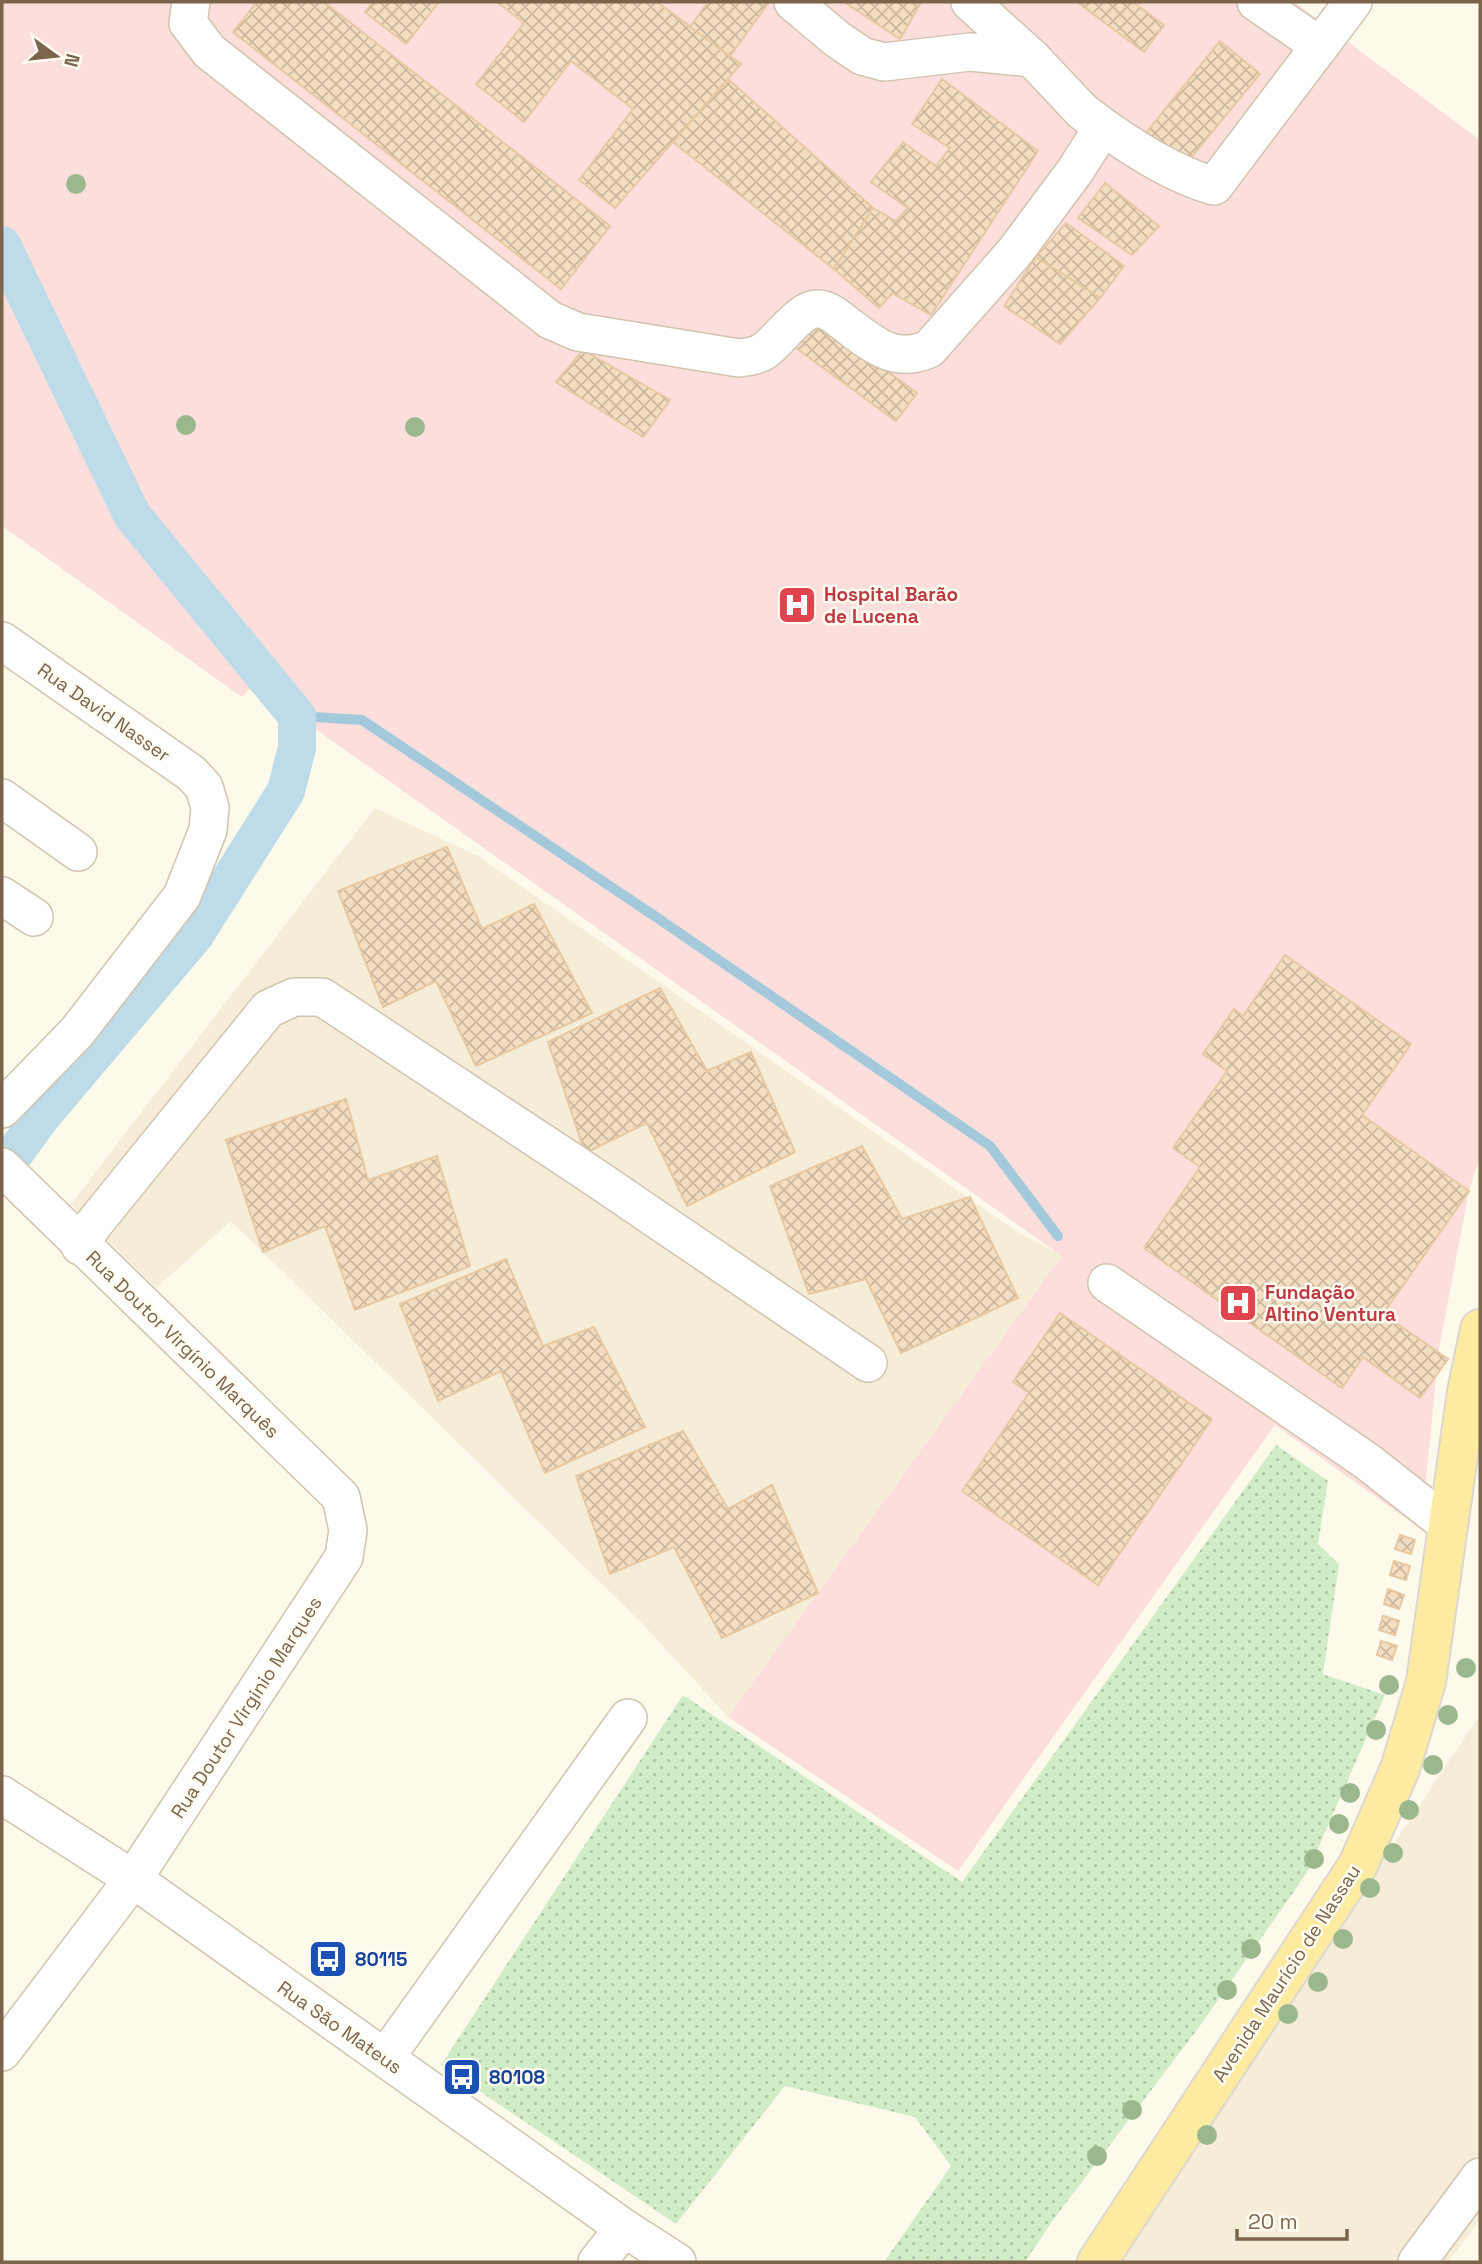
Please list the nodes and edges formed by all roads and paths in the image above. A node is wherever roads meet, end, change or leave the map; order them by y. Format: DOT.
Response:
graph roads {
  1 [pos="191,2"];
  2 [pos="793,2"];
  3 [pos="970,2"];
  4 [pos="1256,2"];
  5 [pos="1353,2"];
  6 [pos="1320,46"];
  7 [pos="1032,58"];
  8 [pos="1103,127"];
  9 [pos="2,641"];
  10 [pos="2,798"];
  11 [pos="78,852"];
  12 [pos="2,896"];
  13 [pos="34,918"];
  14 [pos="2,1109"];
  15 [pos="2,1167"];
  16 [pos="87,1235"];
  17 [pos="1107,1283"];
  18 [pos="1480,1329"];
  19 [pos="868,1363"];
  20 [pos="1468,1476"];
  21 [pos="1448,1525"];
  22 [pos="348,1530"];
  23 [pos="628,1718"];
  24 [pos="2,1795"];
  25 [pos="133,1879"];
  26 [pos="2,2052"];
  27 [pos="385,2058"];
  28 [pos="1480,2177"];
  29 [pos="624,2228"];
  30 [pos="597,2262"];
  31 [pos="677,2262"];
  32 [pos="1097,2262"];
  33 [pos="1417,2262"];
  1 -- 8 [label="street"];
  2 -- 7 [label="street"];
  3 -- 7 [label="street"];
  4 -- 6 [label="street"];
  5 -- 6 [label="street"];
  6 -- 8 [label="street"];
  7 -- 8 [label="street"];
  9 -- 14 [label="street, Rua David Nasser"];
  10 -- 11 [label="street"];
  12 -- 13 [label="street"];
  15 -- 16 [label="street, Rua Doutor Virgínio Marquês"];
  16 -- 19 [label="street"];
  16 -- 22 [label="street, Rua Doutor Virgínio Marquês"];
  17 -- 21 [label="street"];
  18 -- 20 [label="main road, Avenida Maurício de Nassau"];
  20 -- 21 [label="main road, Avenida Maurício de Nassau"];
  21 -- 32 [label="main road, Avenida Maurício de Nassau"];
  22 -- 25 [label="street, Rua Doutor Virginio Marques"];
  23 -- 27 [label="street"];
  24 -- 25 [label="street, Rua São Mateus"];
  25 -- 26 [label="street, Rua Doutor Virginio Marques"];
  25 -- 27 [label="street, Rua São Mateus"];
  27 -- 29 [label="street, Rua São Mateus"];
  28 -- 33 [label="street"];
  29 -- 30 [label="street"];
  29 -- 31 [label="street, Rua São Mateus"];
}
